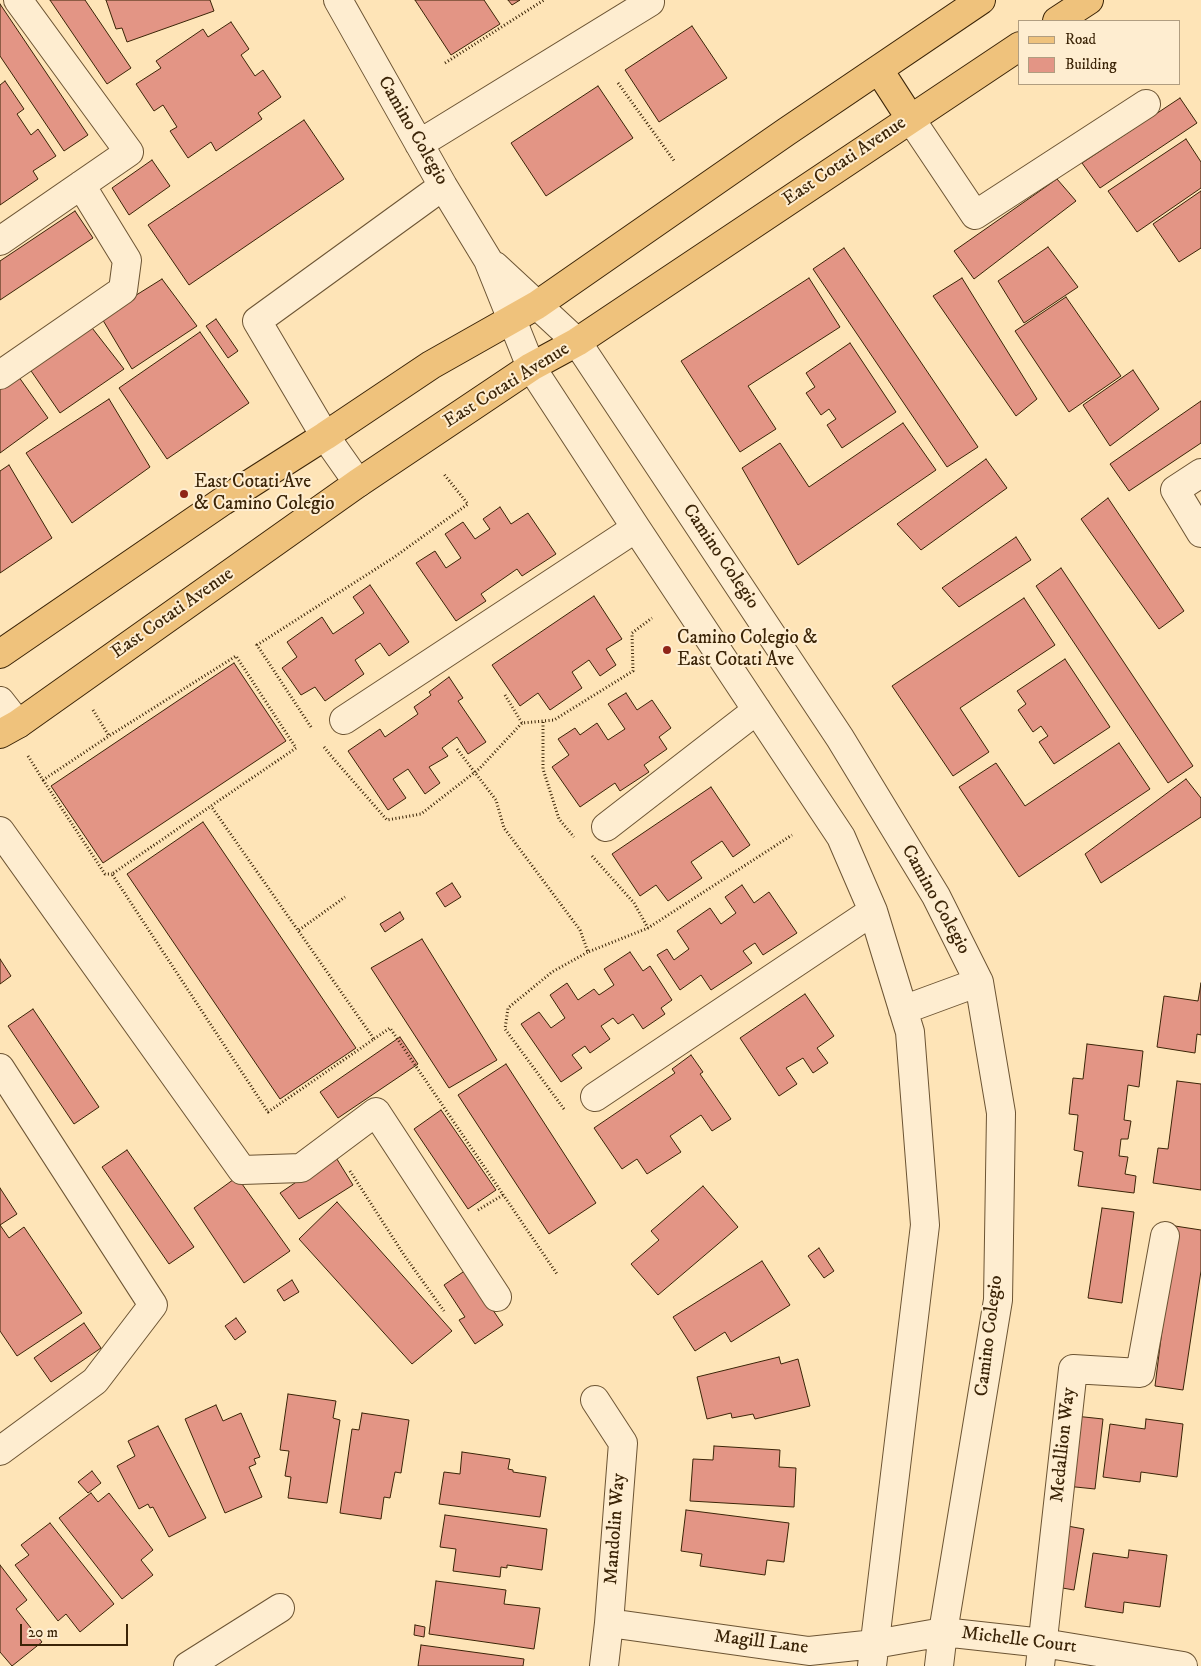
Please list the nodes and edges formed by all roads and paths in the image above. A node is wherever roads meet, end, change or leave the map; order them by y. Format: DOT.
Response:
graph roads {
  1 [pos="18,0"];
  2 [pos="338,0"];
  3 [pos="544,0"];
  4 [pos="982,0"];
  5 [pos="1090,0"];
  6 [pos="650,2"];
  7 [pos="1059,20"];
  8 [pos="1018,47"];
  9 [pos="445,64"];
  10 [pos="878,70"];
  11 [pos="618,83"];
  12 [pos="1146,104"];
  13 [pos="910,118"];
  14 [pos="419,144"];
  15 [pos="675,162"];
  16 [pos="81,185"];
  17 [pos="443,186"];
  18 [pos="0,241"];
  19 [pos="488,260"];
  20 [pos="537,305"];
  21 [pos="513,320"];
  22 [pos="577,342"];
  23 [pos="532,367"];
  24 [pos="0,375"];
  25 [pos="325,436"];
  26 [pos="1201,473"];
  27 [pos="358,483"];
  28 [pos="636,528"];
  29 [pos="1201,533"];
  30 [pos="0,654"];
  31 [pos="505,695"];
  32 [pos="0,701"];
  33 [pos="91,707"];
  34 [pos="757,710"];
  35 [pos="344,720"];
  36 [pos="522,724"];
  37 [pos="9,729"];
  38 [pos="109,736"];
  39 [pos="457,749"];
  40 [pos="26,752"];
  41 [pos="43,780"];
  42 [pos="211,806"];
  43 [pos="606,826"];
  44 [pos="0,831"];
  45 [pos="792,835"];
  46 [pos="112,874"];
  47 [pos="345,897"];
  48 [pos="873,911"];
  49 [pos="299,930"];
  50 [pos="588,952"];
  51 [pos="978,982"];
  52 [pos="903,1010"];
  53 [pos="374,1039"];
  54 [pos="0,1068"];
  55 [pos="595,1097"];
  56 [pos="333,1144"];
  57 [pos="503,1195"];
  58 [pos="477,1211"];
  59 [pos="1165,1236"];
  60 [pos="557,1274"];
  61 [pos="497,1297"];
  62 [pos="444,1311"];
  63 [pos="595,1400"];
  64 [pos="0,1451"];
  65 [pos="280,1608"];
  66 [pos="609,1622"];
  67 [pos="943,1632"];
  68 [pos="1042,1654"];
  69 [pos="874,1655"];
  70 [pos="188,1666"];
  71 [pos="604,1666"];
  72 [pos="939,1666"];
  73 [pos="1183,1666"];
  1 -- 16 [label="street"];
  2 -- 14 [label="street, Camino Colegio"];
  3 -- 9 [label="path"];
  4 -- 10 [label="main road"];
  5 -- 7 [label="main road"];
  6 -- 14 [label="street"];
  8 -- 13 [label="main road, East Cotati Avenue"];
  10 -- 13 [label="main road"];
  10 -- 20 [label="main road"];
  11 -- 15 [label="path"];
  12 -- 13 [label="street"];
  13 -- 22 [label="main road, East Cotati Avenue"];
  14 -- 17 [label="street, Camino Colegio"];
  16 -- 18 [label="street"];
  16 -- 24 [label="street"];
  17 -- 19 [label="street, Camino Colegio"];
  17 -- 25 [label="street"];
  19 -- 20 [label="street, Camino Colegio"];
  19 -- 21 [label="street, Camino Colegio"];
  20 -- 21 [label="main road"];
  20 -- 22 [label="street, Camino Colegio"];
  21 -- 23 [label="street, Camino Colegio"];
  21 -- 25 [label="main road"];
  22 -- 23 [label="main road, East Cotati Avenue"];
  22 -- 51 [label="street, Camino Colegio"];
  23 -- 27 [label="main road, East Cotati Avenue"];
  23 -- 28 [label="street, Camino Colegio"];
  25 -- 27 [label="street"];
  25 -- 30 [label="main road"];
  26 -- 29 [label="street"];
  27 -- 37 [label="main road, East Cotati Avenue"];
  28 -- 34 [label="street, Camino Colegio"];
  28 -- 35 [label="street"];
  31 -- 36 [label="path"];
  32 -- 37 [label="street"];
  33 -- 38 [label="path"];
  34 -- 43 [label="street"];
  34 -- 48 [label="street, Camino Colegio"];
  38 -- 41 [label="path"];
  38 -- 42 [label="path"];
  39 -- 50 [label="path"];
  40 -- 41 [label="path"];
  41 -- 46 [label="path"];
  42 -- 46 [label="path"];
  42 -- 49 [label="path"];
  44 -- 56 [label="street"];
  45 -- 50 [label="path"];
  46 -- 53 [label="path"];
  47 -- 49 [label="path"];
  48 -- 52 [label="street, Camino Colegio"];
  48 -- 55 [label="street"];
  49 -- 53 [label="path"];
  50 -- 55 [label="path"];
  51 -- 52 [label="street"];
  51 -- 67 [label="street, Camino Colegio"];
  52 -- 69 [label="street, Camino Colegio"];
  53 -- 57 [label="path"];
  54 -- 64 [label="street"];
  56 -- 61 [label="street"];
  56 -- 62 [label="path"];
  57 -- 58 [label="path"];
  57 -- 60 [label="path"];
  59 -- 68 [label="street, Medallion Way"];
  63 -- 66 [label="street, Mandolin Way"];
  65 -- 70 [label="street"];
  66 -- 69 [label="street, Magill Lane"];
  66 -- 71 [label="street, Mandolin Way"];
  67 -- 68 [label="street, Michelle Court"];
  67 -- 69 [label="street, Magill Lane"];
  67 -- 72 [label="street, Camino Colegio"];
  68 -- 73 [label="street, Michelle Court"];
}
